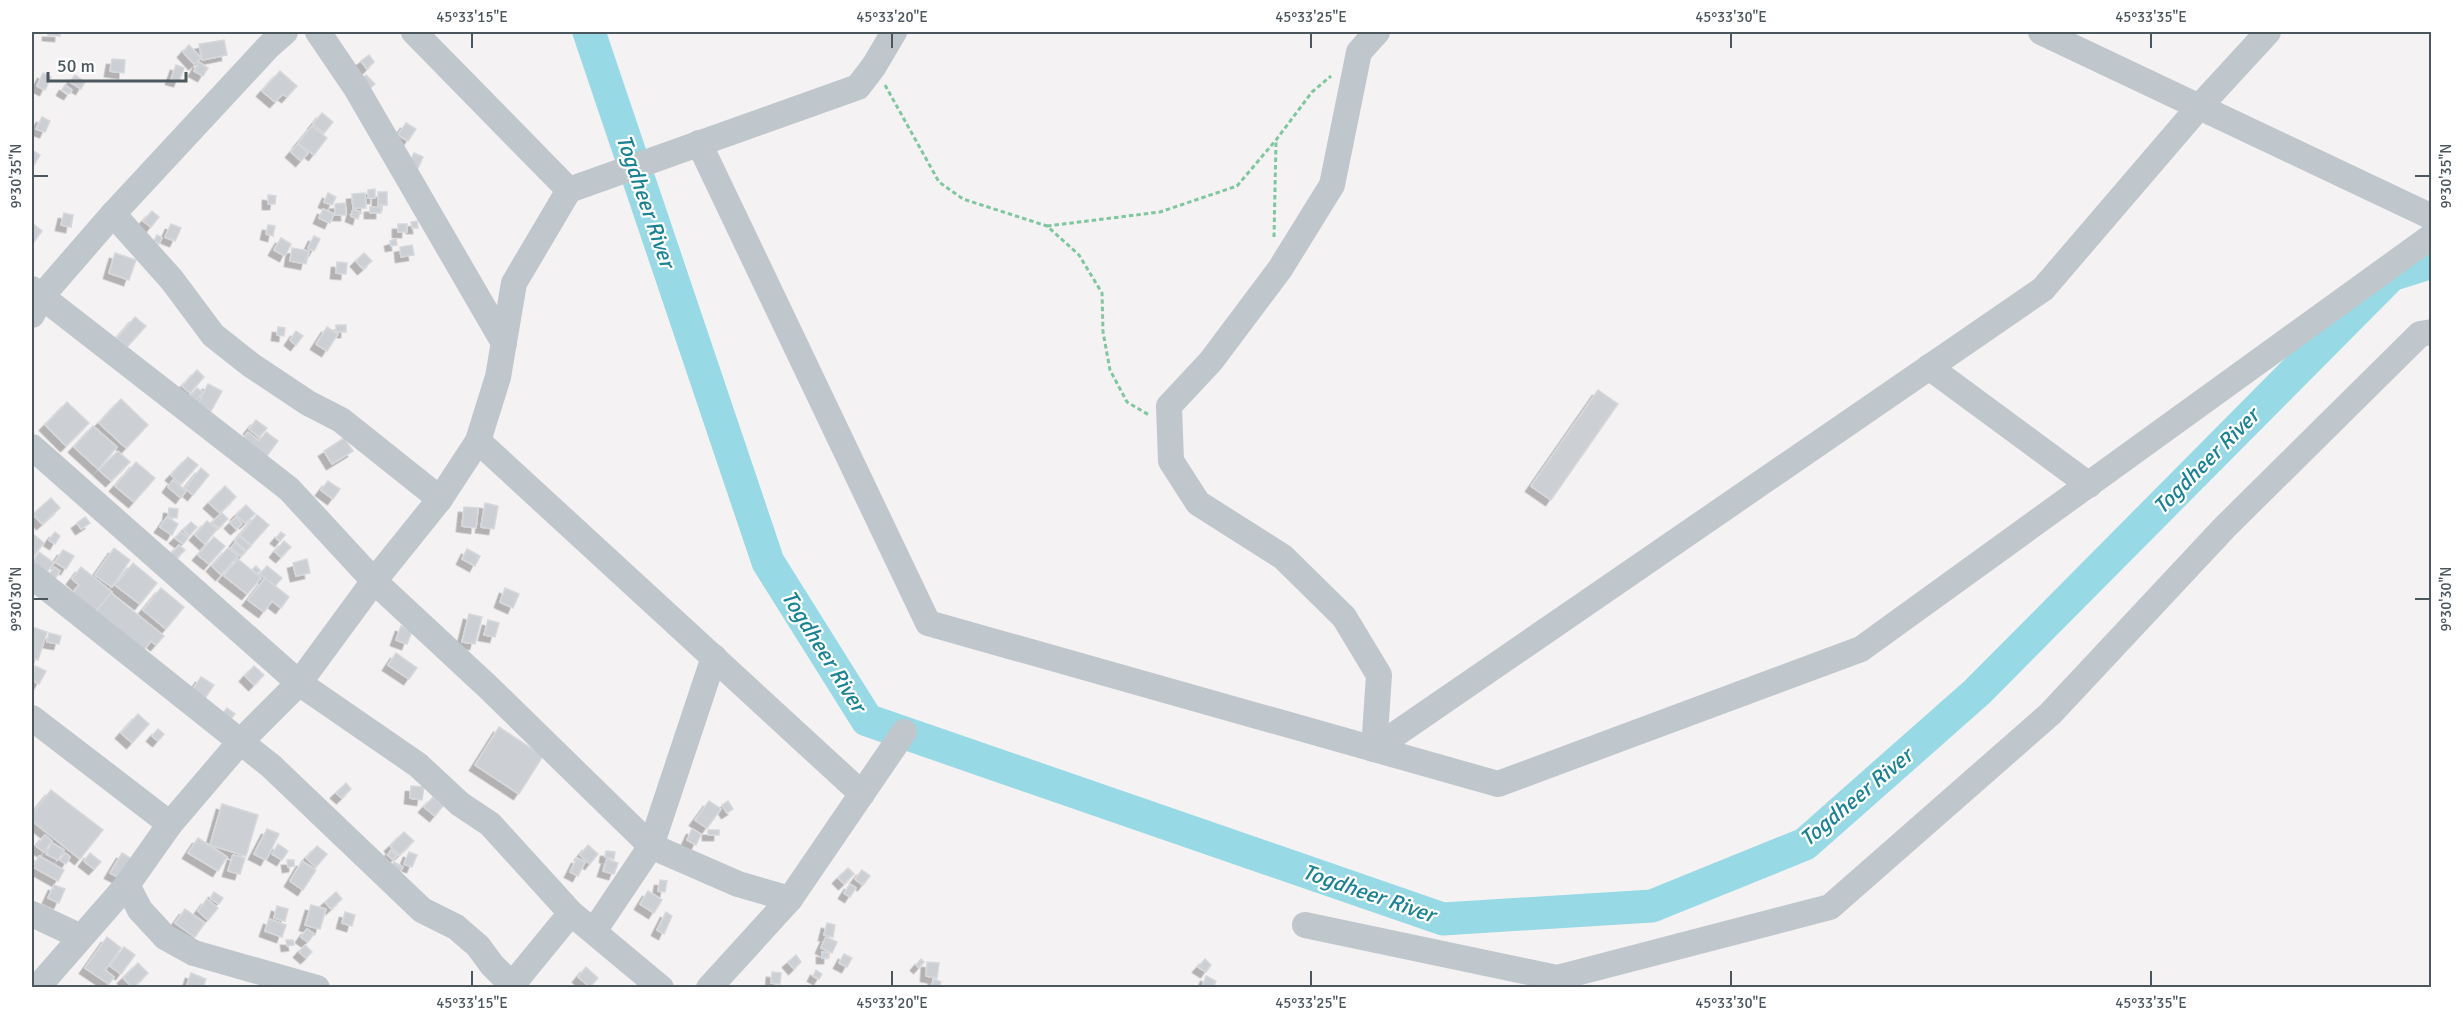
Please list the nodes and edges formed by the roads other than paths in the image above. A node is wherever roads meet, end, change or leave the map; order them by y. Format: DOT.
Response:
graph roads {
  1 [pos="285,32"];
  2 [pos="318,32"];
  3 [pos="414,32"];
  4 [pos="894,32"];
  5 [pos="1377,32"];
  6 [pos="2042,32"];
  7 [pos="2268,32"];
  8 [pos="2199,107"];
  9 [pos="699,143"];
  10 [pos="569,190"];
  11 [pos="113,214"];
  12 [pos="2432,217"];
  13 [pos="2432,236"];
  14 [pos="35,300"];
  15 [pos="2432,332"];
  16 [pos="504,343"];
  17 [pos="1929,367"];
  18 [pos="478,441"];
  19 [pos="32,447"];
  20 [pos="2089,485"];
  21 [pos="440,499"];
  22 [pos="32,576"];
  23 [pos="374,581"];
  24 [pos="714,657"];
  25 [pos="299,683"];
  26 [pos="32,718"];
  27 [pos="904,732"];
  28 [pos="240,742"];
  29 [pos="1374,749"];
  30 [pos="862,794"];
  31 [pos="170,824"];
  32 [pos="651,846"];
  33 [pos="126,885"];
  34 [pos="790,899"];
  35 [pos="571,912"];
  36 [pos="32,914"];
  37 [pos="1305,925"];
  38 [pos="594,931"];
  39 [pos="81,938"];
  40 [pos="514,986"];
  41 [pos="37,987"];
  42 [pos="316,987"];
  43 [pos="661,987"];
  44 [pos="709,987"];
  1 -- 11 [label="street"];
  2 -- 16 [label="street"];
  3 -- 10 [label="street"];
  4 -- 9 [label="street"];
  5 -- 29 [label="street"];
  6 -- 8 [label="street"];
  7 -- 8 [label="street"];
  8 -- 12 [label="street"];
  8 -- 17 [label="street"];
  9 -- 10 [label="street"];
  9 -- 29 [label="street"];
  10 -- 16 [label="street"];
  11 -- 14 [label="street"];
  11 -- 21 [label="street"];
  13 -- 20 [label="street"];
  14 -- 23 [label="street"];
  15 -- 37 [label="street"];
  16 -- 18 [label="street"];
  17 -- 20 [label="street"];
  17 -- 29 [label="street"];
  18 -- 21 [label="street"];
  18 -- 24 [label="street"];
  19 -- 25 [label="street"];
  20 -- 29 [label="street"];
  21 -- 23 [label="street"];
  22 -- 28 [label="street"];
  23 -- 25 [label="street"];
  23 -- 32 [label="street"];
  24 -- 30 [label="street"];
  24 -- 32 [label="street"];
  25 -- 28 [label="street"];
  25 -- 35 [label="street"];
  26 -- 31 [label="street"];
  27 -- 30 [label="street"];
  28 -- 31 [label="street"];
  28 -- 40 [label="street"];
  30 -- 34 [label="street"];
  31 -- 33 [label="street"];
  32 -- 34 [label="street"];
  32 -- 38 [label="street"];
  33 -- 39 [label="street"];
  33 -- 42 [label="street"];
  34 -- 44 [label="street"];
  35 -- 38 [label="street"];
  35 -- 40 [label="street"];
  36 -- 39 [label="street"];
  38 -- 43 [label="street"];
  39 -- 41 [label="street"];
}
